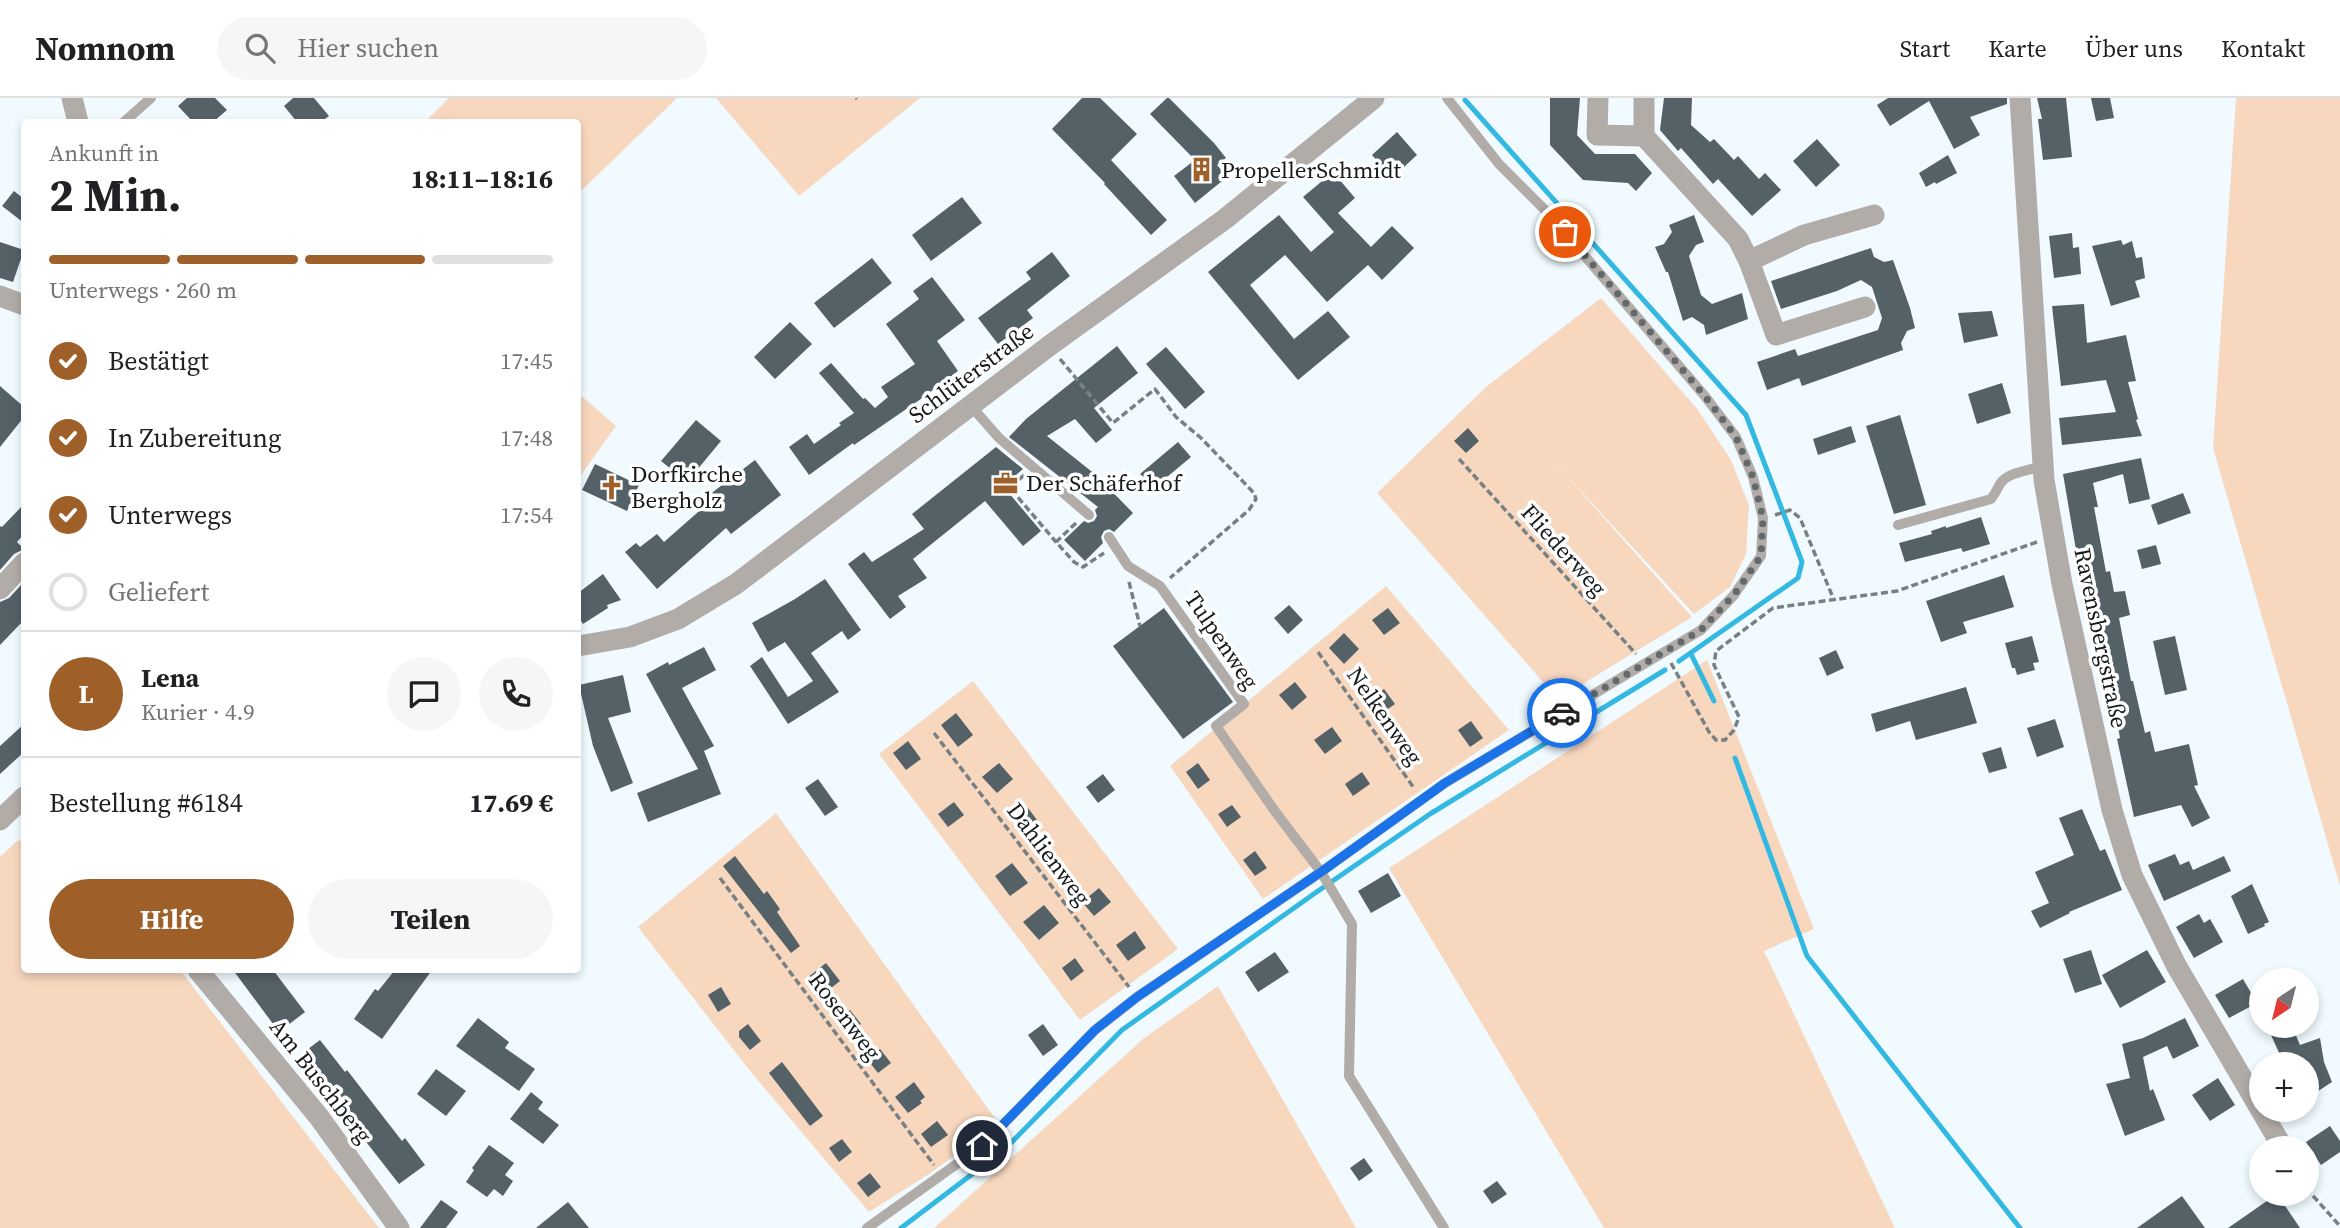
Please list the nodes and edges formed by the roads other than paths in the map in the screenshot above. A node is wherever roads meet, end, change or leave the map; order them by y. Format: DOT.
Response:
graph roads {
  1 [pos="72,98"];
  2 [pos="151,98"];
  3 [pos="1374,98"];
  4 [pos="1447,98"];
  5 [pos="1598,98"];
  6 [pos="1644,98"];
  7 [pos="2020,98"];
  8 [pos="77,119"];
  9 [pos="127,119"];
  10 [pos="1644,136"];
  11 [pos="1874,215"];
  12 [pos="1749,261"];
  13 [pos="0,296"];
  14 [pos="21,304"];
  15 [pos="1865,307"];
  16 [pos="971,406"];
  17 [pos="2043,467"];
  18 [pos="1088,514"];
  19 [pos="1898,525"];
  20 [pos="1111,541"];
  21 [pos="21,567"];
  22 [pos="0,589"];
  23 [pos="581,646"];
  24 [pos="21,800"];
  25 [pos="0,820"];
  26 [pos="1321,872"];
  27 [pos="200,973"];
  28 [pos="2276,1136"];
  29 [pos="399,1228"];
  30 [pos="867,1228"];
  31 [pos="1444,1228"];
  1 -- 8 [label="street"];
  2 -- 9 [label="lane"];
  3 -- 16 [label="street, Schlüterstraße"];
  4 -- 26 [label="lane"];
  5 -- 10 [label="street"];
  6 -- 10 [label="street"];
  7 -- 17 [label="street, Ravensbergstraße"];
  10 -- 12 [label="street"];
  11 -- 12 [label="street"];
  12 -- 15 [label="street"];
  13 -- 14 [label="street"];
  16 -- 18 [label="lane"];
  16 -- 23 [label="street, Schlüterstraße"];
  17 -- 19 [label="lane"];
  17 -- 28 [label="street, Ravensbergstraße"];
  20 -- 26 [label="lane, Tulpenweg"];
  21 -- 22 [label="street"];
  24 -- 25 [label="street"];
  26 -- 30 [label="lane"];
  26 -- 31 [label="lane"];
  27 -- 29 [label="street, Am Buschberg"];
}
